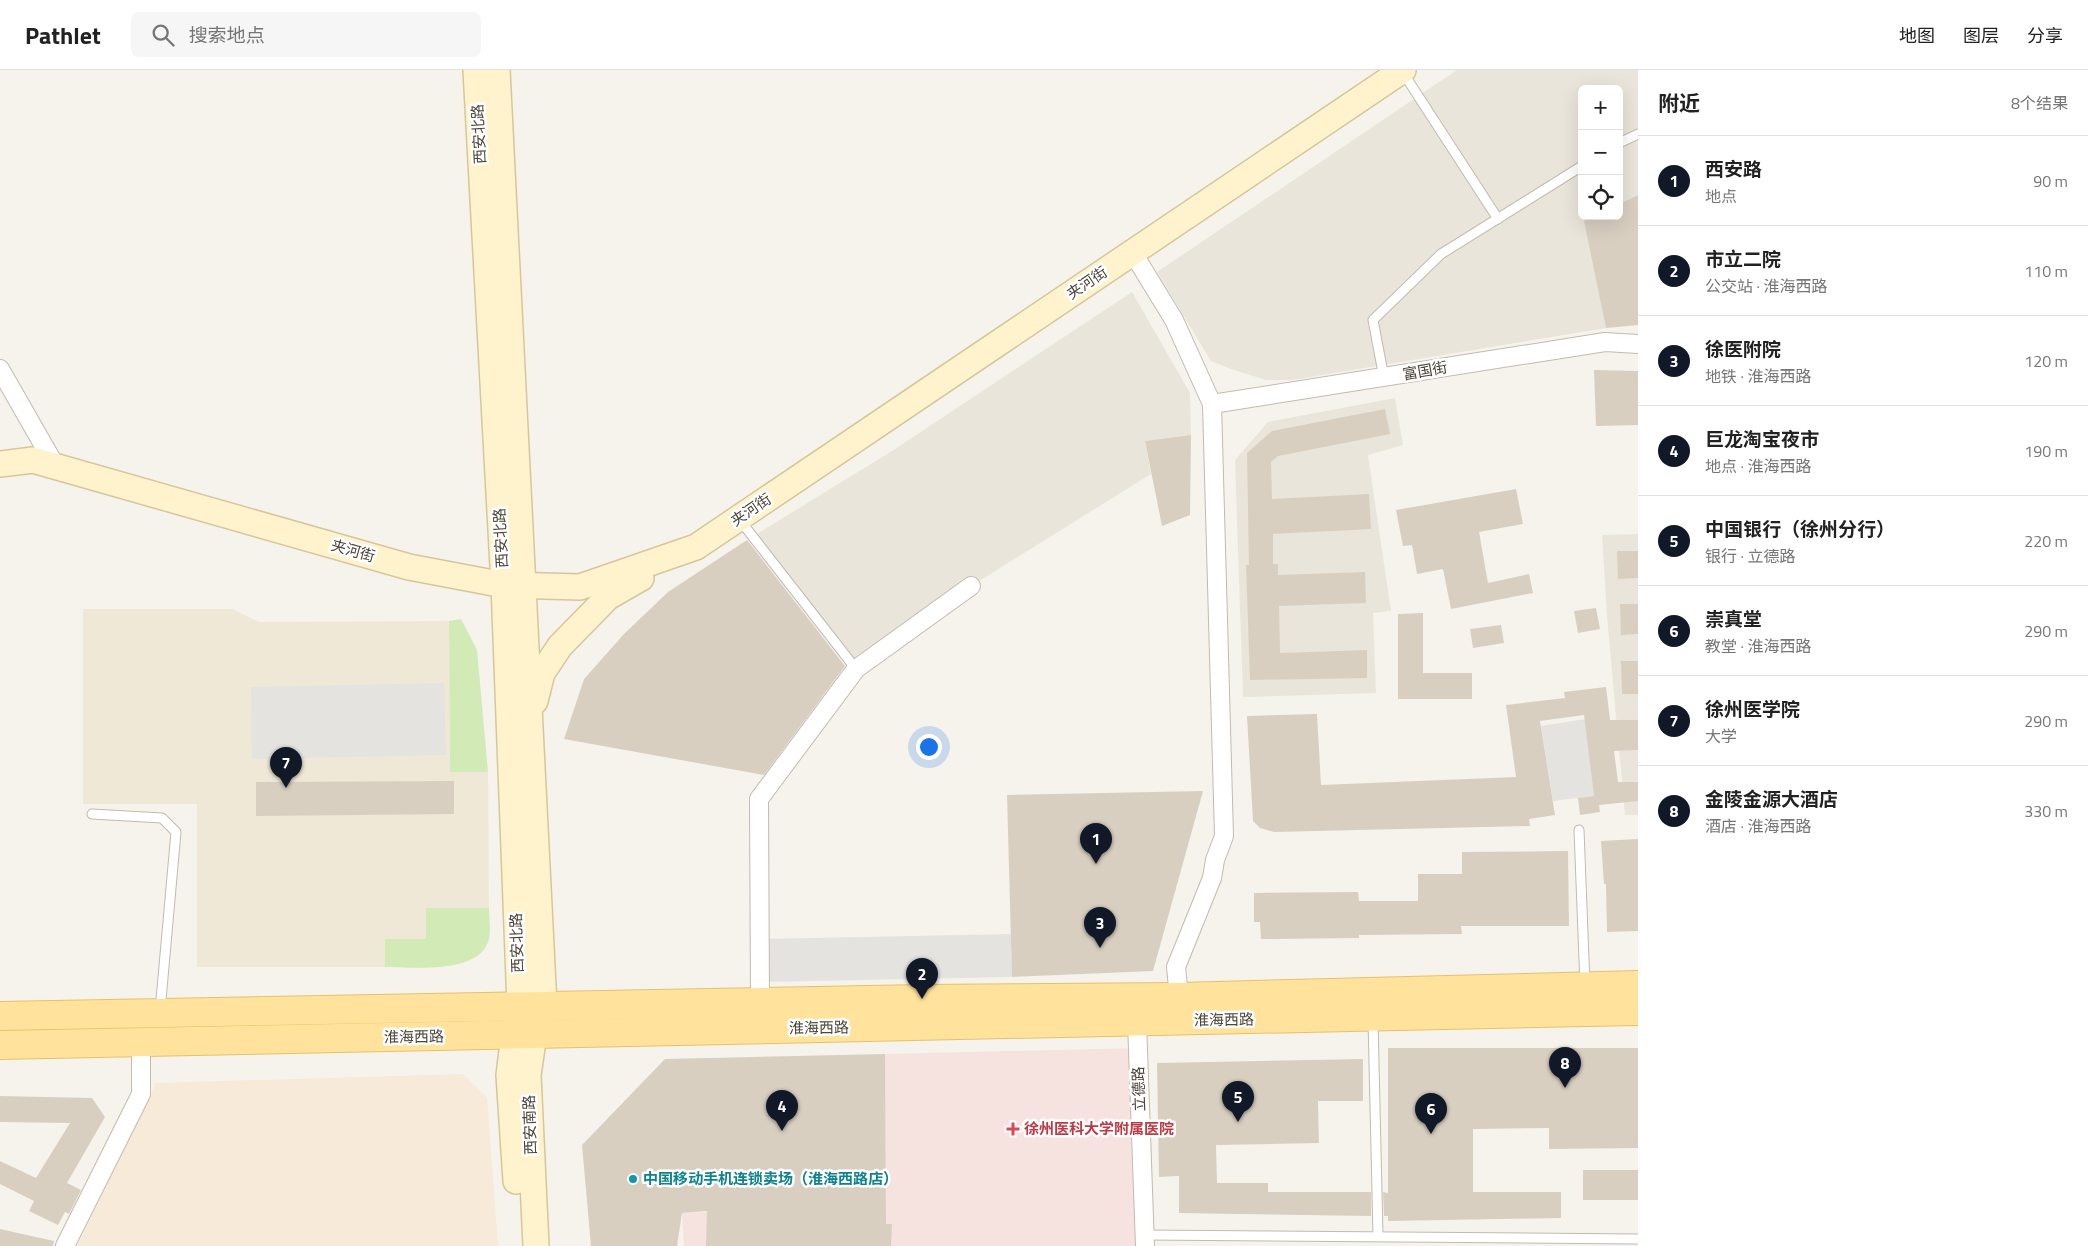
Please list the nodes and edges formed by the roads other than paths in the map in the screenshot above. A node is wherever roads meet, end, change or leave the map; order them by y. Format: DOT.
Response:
graph roads {
  1 [pos="476,70"];
  2 [pos="497,70"];
  3 [pos="1403,71"];
  4 [pos="1638,134"];
  5 [pos="1623,141"];
  6 [pos="1578,169"];
  7 [pos="1498,219"];
  8 [pos="1133,252"];
  9 [pos="1638,344"];
  10 [pos="0,370"];
  11 [pos="1384,378"];
  12 [pos="1212,404"];
  13 [pos="0,464"];
  14 [pos="56,467"];
  15 [pos="738,518"];
  16 [pos="696,547"];
  17 [pos="514,586"];
  18 [pos="971,586"];
  19 [pos="856,669"];
  20 [pos="530,723"];
  21 [pos="92,814"];
  22 [pos="1579,830"];
  23 [pos="1638,985"];
  24 [pos="1586,986"];
  25 [pos="1179,997"];
  26 [pos="760,1002"];
  27 [pos="532,1006"];
  28 [pos="1638,1011"];
  29 [pos="160,1013"];
  30 [pos="0,1016"];
  31 [pos="1373,1017"];
  32 [pos="1137,1022"];
  33 [pos="524,1035"];
  34 [pos="141,1042"];
  35 [pos="0,1045"];
  36 [pos="1378,1236"];
  37 [pos="1638,1239"];
  38 [pos="1145,1241"];
  39 [pos="65,1246"];
  40 [pos="520,1246"];
  41 [pos="536,1246"];
  1 -- 17 [label="main road, 西安北路"];
  2 -- 17 [label="main road, 西安北路"];
  3 -- 7 [label="lane"];
  3 -- 8 [label="main road, 夹河街"];
  4 -- 5 [label="lane"];
  6 -- 7 [label="lane"];
  7 -- 11 [label="lane"];
  8 -- 12 [label="street"];
  8 -- 15 [label="main road, 夹河街"];
  9 -- 11 [label="street, 富国街"];
  10 -- 14 [label="street"];
  11 -- 12 [label="street, 富国街"];
  12 -- 25 [label="street"];
  13 -- 14 [label="main road, 夹河街"];
  14 -- 17 [label="main road, 夹河街"];
  15 -- 16 [label="main road, 夹河街"];
  15 -- 19 [label="lane"];
  16 -- 17 [label="main road, 夹河街"];
  16 -- 20 [label="main road"];
  17 -- 20 [label="main road, 西安北路"];
  17 -- 27 [label="main road, 西安北路"];
  18 -- 19 [label="street"];
  19 -- 26 [label="street"];
  20 -- 27 [label="main road, 西安北路"];
  21 -- 29 [label="lane"];
  22 -- 24 [label="lane"];
  23 -- 24 [label="main road, 淮海西路"];
  24 -- 25 [label="main road, 淮海西路"];
  25 -- 26 [label="main road, 淮海西路"];
  26 -- 27 [label="main road, 淮海西路"];
  27 -- 29 [label="main road, 淮海西路"];
  27 -- 33 [label="main road, 西安南路"];
  28 -- 31 [label="main road, 淮海西路"];
  29 -- 30 [label="main road, 淮海西路"];
  31 -- 32 [label="main road, 淮海西路"];
  31 -- 36 [label="lane"];
  32 -- 33 [label="main road, 淮海西路"];
  32 -- 38 [label="street, 立德路"];
  33 -- 34 [label="main road, 淮海西路"];
  33 -- 40 [label="main road, 西安南路"];
  33 -- 41 [label="main road, 西安南路"];
  34 -- 35 [label="main road, 淮海西路"];
  34 -- 39 [label="street"];
  36 -- 37 [label="lane"];
  36 -- 38 [label="lane"];
}
